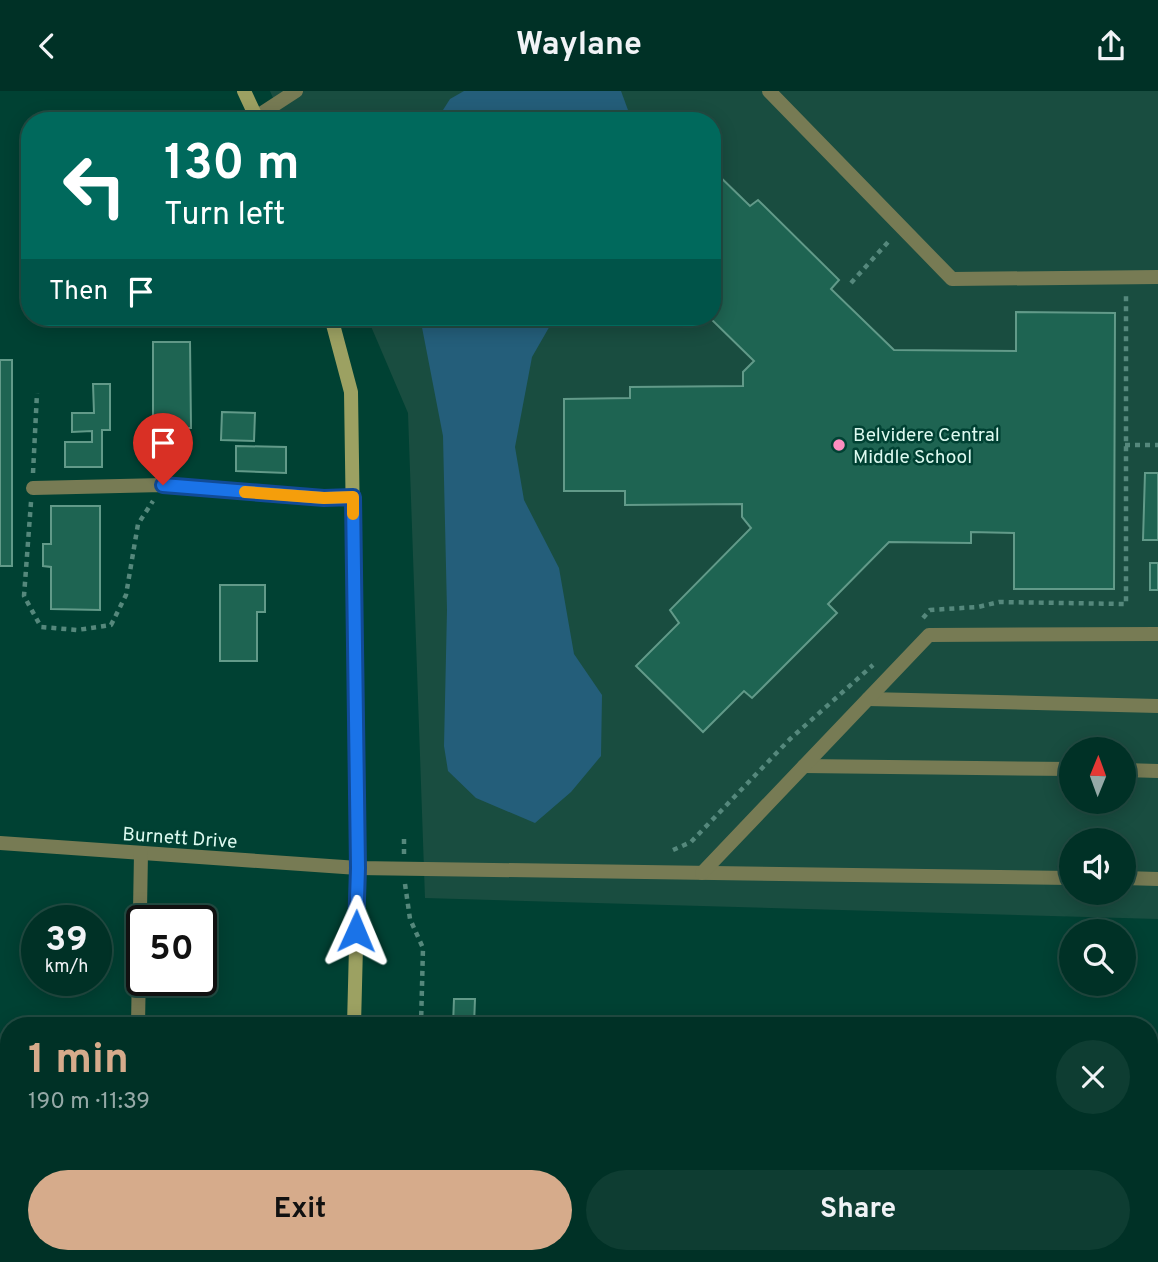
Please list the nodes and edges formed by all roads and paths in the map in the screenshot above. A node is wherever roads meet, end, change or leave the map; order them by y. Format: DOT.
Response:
graph roads {
  1 [pos="244,91"];
  2 [pos="296,91"];
  3 [pos="769,91"];
  4 [pos="254,112"];
  5 [pos="267,112"];
  6 [pos="1158,277"];
  7 [pos="1126,295"];
  8 [pos="333,326"];
  9 [pos="37,393"];
  10 [pos="1158,446"];
  11 [pos="163,485"];
  12 [pos="33,488"];
  13 [pos="353,497"];
  14 [pos="1158,634"];
  15 [pos="868,699"];
  16 [pos="1158,706"];
  17 [pos="804,766"];
  18 [pos="1059,769"];
  19 [pos="1136,770"];
  20 [pos="1158,771"];
  21 [pos="404,837"];
  22 [pos="0,843"];
  23 [pos="141,853"];
  24 [pos="358,868"];
  25 [pos="403,869"];
  26 [pos="702,873"];
  27 [pos="1059,878"];
  28 [pos="1136,878"];
  29 [pos="1158,879"];
  30 [pos="138,1017"];
  31 [pos="354,1017"];
  32 [pos="421,1017"];
  1 -- 4 [label="main road"];
  2 -- 5 [label="street"];
  3 -- 6 [label="street"];
  7 -- 10 [label="path"];
  8 -- 13 [label="main road"];
  9 -- 12 [label="path"];
  11 -- 12 [label="street"];
  11 -- 12 [label="path"];
  11 -- 13 [label="street"];
  13 -- 24 [label="main road"];
  14 -- 15 [label="street"];
  15 -- 16 [label="street"];
  15 -- 17 [label="street"];
  17 -- 18 [label="street"];
  17 -- 26 [label="street"];
  19 -- 20 [label="street"];
  21 -- 25 [label="path"];
  22 -- 23 [label="street, Burnett Drive"];
  23 -- 24 [label="street, Burnett Drive"];
  23 -- 30 [label="street"];
  24 -- 25 [label="street, Burnett Drive"];
  24 -- 31 [label="main road"];
  25 -- 26 [label="street, Burnett Drive"];
  25 -- 32 [label="path"];
  26 -- 27 [label="street, Burnett Drive"];
  28 -- 29 [label="street"];
}
